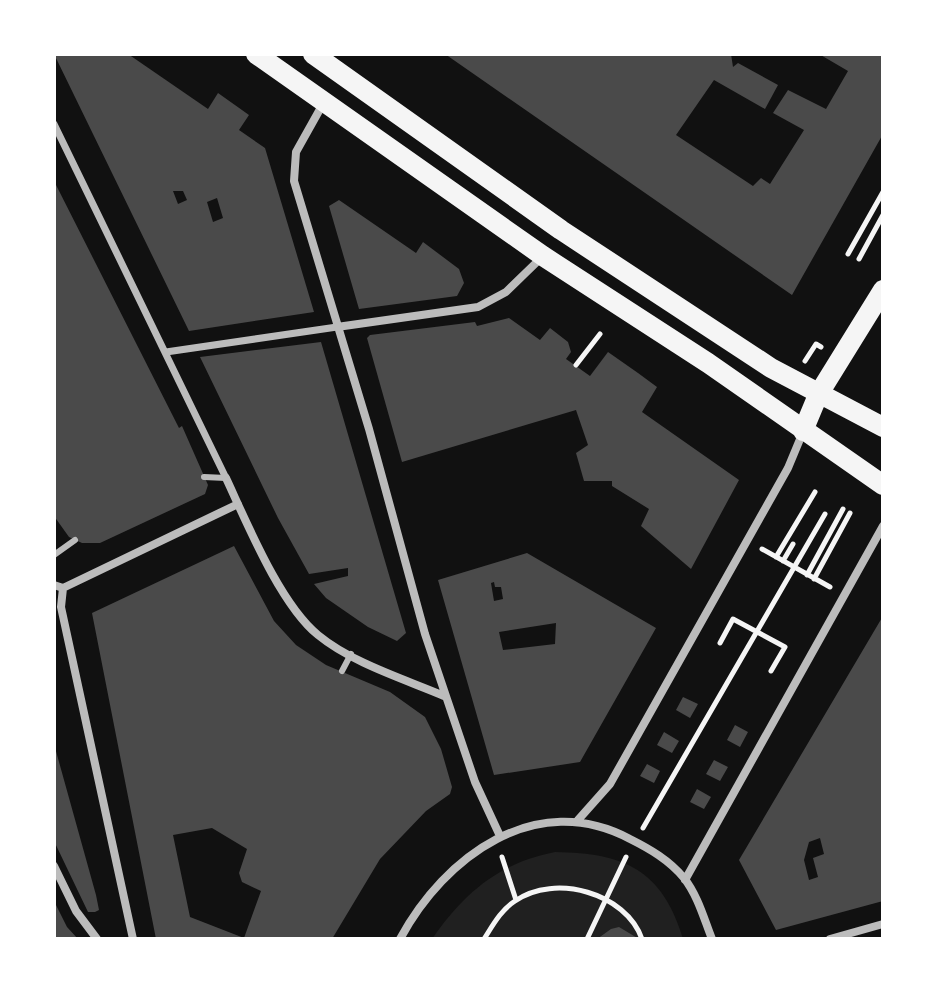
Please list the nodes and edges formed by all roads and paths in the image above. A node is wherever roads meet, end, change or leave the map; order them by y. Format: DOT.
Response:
graph roads {
  1 [pos="256,54"];
  2 [pos="313,54"];
  3 [pos="324,102"];
  4 [pos="54,124"];
  5 [pos="883,192"];
  6 [pos="883,215"];
  7 [pos="848,254"];
  8 [pos="543,256"];
  9 [pos="859,259"];
  10 [pos="883,290"];
  11 [pos="337,327"];
  12 [pos="600,334"];
  13 [pos="166,352"];
  14 [pos="576,365"];
  15 [pos="818,395"];
  16 [pos="883,427"];
  17 [pos="803,431"];
  18 [pos="204,477"];
  19 [pos="226,478"];
  20 [pos="883,485"];
  21 [pos="815,492"];
  22 [pos="238,504"];
  23 [pos="843,509"];
  24 [pos="850,513"];
  25 [pos="825,514"];
  26 [pos="883,526"];
  27 [pos="75,540"];
  28 [pos="747,540"];
  29 [pos="793,544"];
  30 [pos="54,555"];
  31 [pos="776,557"];
  32 [pos="783,561"];
  33 [pos="794,567"];
  34 [pos="807,575"];
  35 [pos="814,579"];
  36 [pos="58,587"];
  37 [pos="845,596"];
  38 [pos="756,632"];
  39 [pos="720,643"];
  40 [pos="351,654"];
  41 [pos="342,671"];
  42 [pos="771,671"];
  43 [pos="444,696"];
  44 [pos="578,820"];
  45 [pos="500,836"];
  46 [pos="635,841"];
  47 [pos="54,866"];
  48 [pos="685,880"];
  49 [pos="516,900"];
  50 [pos="604,900"];
  51 [pos="883,924"];
  52 [pos="97,939"];
  53 [pos="133,939"];
  54 [pos="400,939"];
  55 [pos="484,939"];
  56 [pos="587,939"];
  57 [pos="642,939"];
  58 [pos="712,939"];
  59 [pos="830,939"];
  1 -- 3 [label="main road"];
  2 -- 15 [label="main road"];
  3 -- 8 [label="main road"];
  3 -- 11 [label="street"];
  4 -- 13 [label="street"];
  5 -- 7 [label="path"];
  6 -- 9 [label="path"];
  8 -- 11 [label="street"];
  8 -- 17 [label="main road"];
  10 -- 15 [label="main road"];
  11 -- 13 [label="street"];
  11 -- 43 [label="street"];
  12 -- 14 [label="path"];
  13 -- 19 [label="street"];
  15 -- 16 [label="main road"];
  15 -- 17 [label="main road"];
  17 -- 20 [label="main road"];
  17 -- 28 [label="street"];
  18 -- 19 [label="lane"];
  19 -- 22 [label="street"];
  21 -- 31 [label="path"];
  22 -- 36 [label="street"];
  22 -- 40 [label="street"];
  23 -- 34 [label="path"];
  24 -- 35 [label="path"];
  25 -- 33 [label="path"];
  26 -- 37 [label="street"];
  27 -- 30 [label="lane"];
  28 -- 31 [label="path"];
  28 -- 44 [label="street"];
  29 -- 32 [label="path"];
  31 -- 32 [label="path"];
  32 -- 33 [label="path"];
  33 -- 34 [label="path"];
  33 -- 38 [label="path"];
  34 -- 35 [label="path"];
  35 -- 37 [label="path"];
  36 -- 53 [label="street"];
  37 -- 48 [label="street"];
  38 -- 39 [label="path"];
  38 -- 42 [label="path"];
  38 -- 46 [label="path"];
  40 -- 41 [label="lane"];
  40 -- 43 [label="street"];
  43 -- 45 [label="street"];
  44 -- 45 [label="street"];
  44 -- 46 [label="street"];
  45 -- 49 [label="path"];
  45 -- 54 [label="street"];
  46 -- 48 [label="street"];
  46 -- 50 [label="path"];
  47 -- 52 [label="street"];
  48 -- 58 [label="street"];
  49 -- 50 [label="path"];
  49 -- 55 [label="path"];
  50 -- 56 [label="path"];
  50 -- 57 [label="path"];
  51 -- 59 [label="street"];
}
